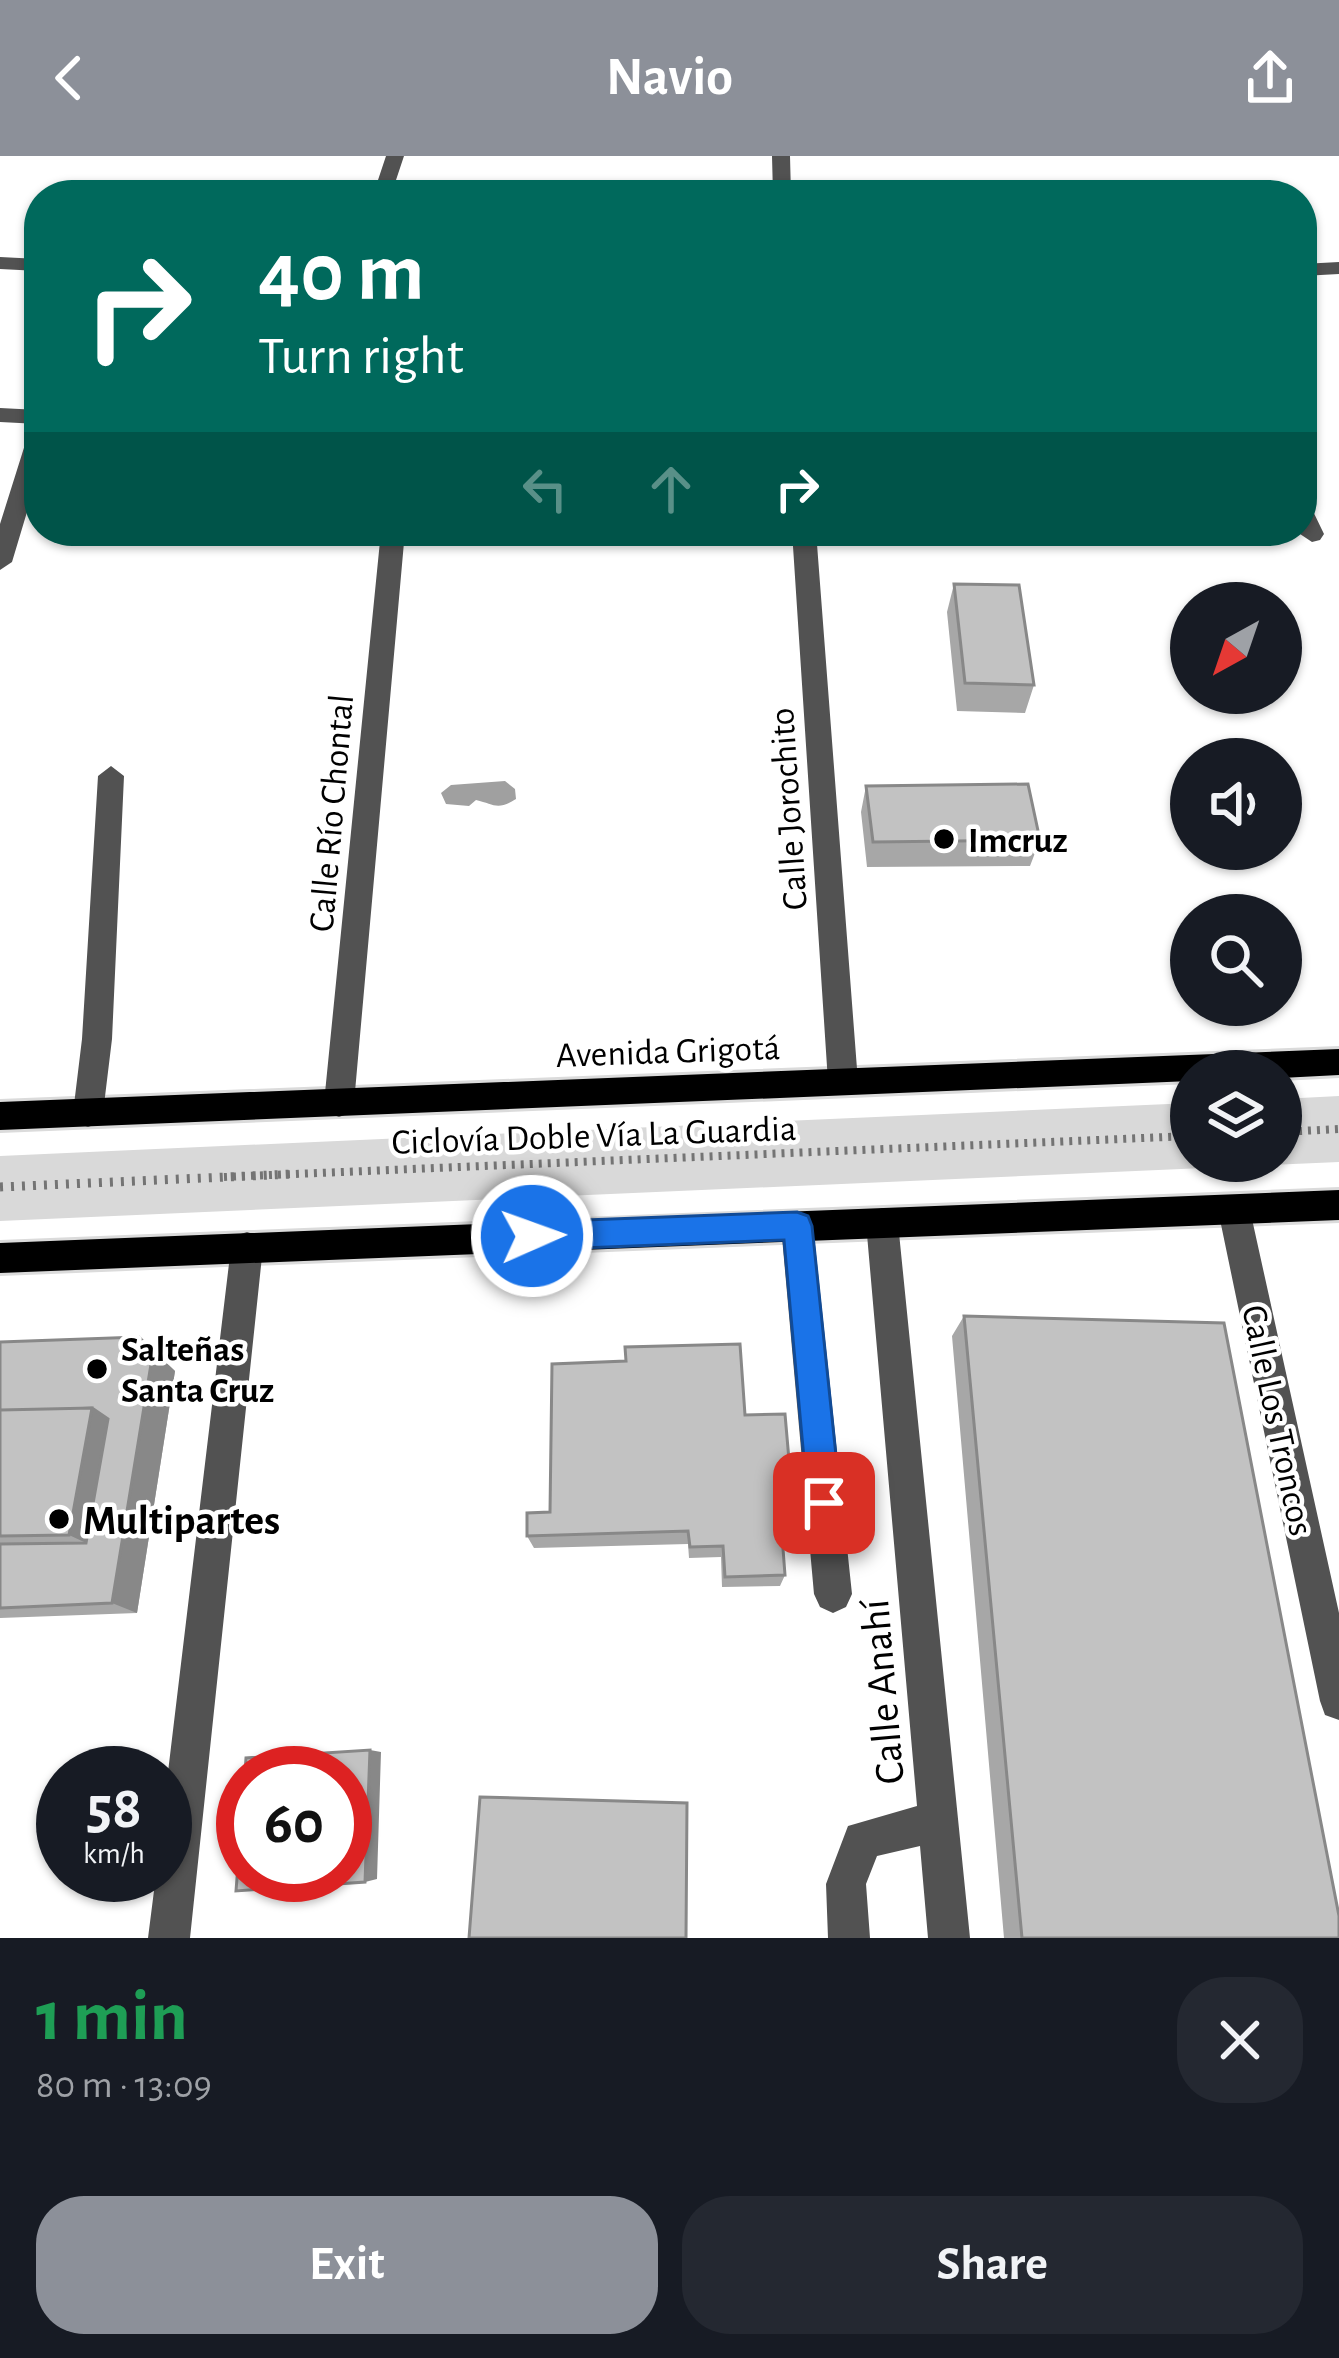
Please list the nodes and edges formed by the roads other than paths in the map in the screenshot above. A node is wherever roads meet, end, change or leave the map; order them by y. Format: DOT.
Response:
graph roads {
  1 [pos="24,484"];
  2 [pos="392,546"];
  3 [pos="805,546"];
  4 [pos="0,562"];
  5 [pos="111,776"];
  6 [pos="1339,1062"];
  7 [pos="843,1082"];
  8 [pos="339,1102"];
  9 [pos="88,1112"];
  10 [pos="0,1116"];
  11 [pos="1339,1205"];
  12 [pos="1234,1210"];
  13 [pos="883,1223"];
  14 [pos="797,1226"];
  15 [pos="248,1247"];
  16 [pos="0,1258"];
  17 [pos="833,1594"];
  18 [pos="1339,1701"];
  19 [pos="939,1826"];
  20 [pos="169,1938"];
  21 [pos="849,1938"];
  22 [pos="950,1938"];
  1 -- 4 [label="street"];
  2 -- 8 [label="street, Calle Río Chontal"];
  3 -- 7 [label="street, Calle Jorochito"];
  5 -- 9 [label="street"];
  6 -- 7 [label="main road, Avenida Grigotá"];
  7 -- 8 [label="main road, Avenida Grigotá"];
  8 -- 9 [label="main road, Avenida Grigotá"];
  9 -- 10 [label="main road, Avenida Grigotá"];
  11 -- 12 [label="main road"];
  12 -- 13 [label="main road"];
  12 -- 18 [label="street, Calle Los Troncos"];
  13 -- 14 [label="main road"];
  13 -- 19 [label="street, Calle Anahí"];
  14 -- 15 [label="main road"];
  14 -- 17 [label="street"];
  15 -- 16 [label="main road"];
  15 -- 20 [label="street"];
  19 -- 21 [label="street"];
  19 -- 22 [label="street, Calle Anahí"];
}
